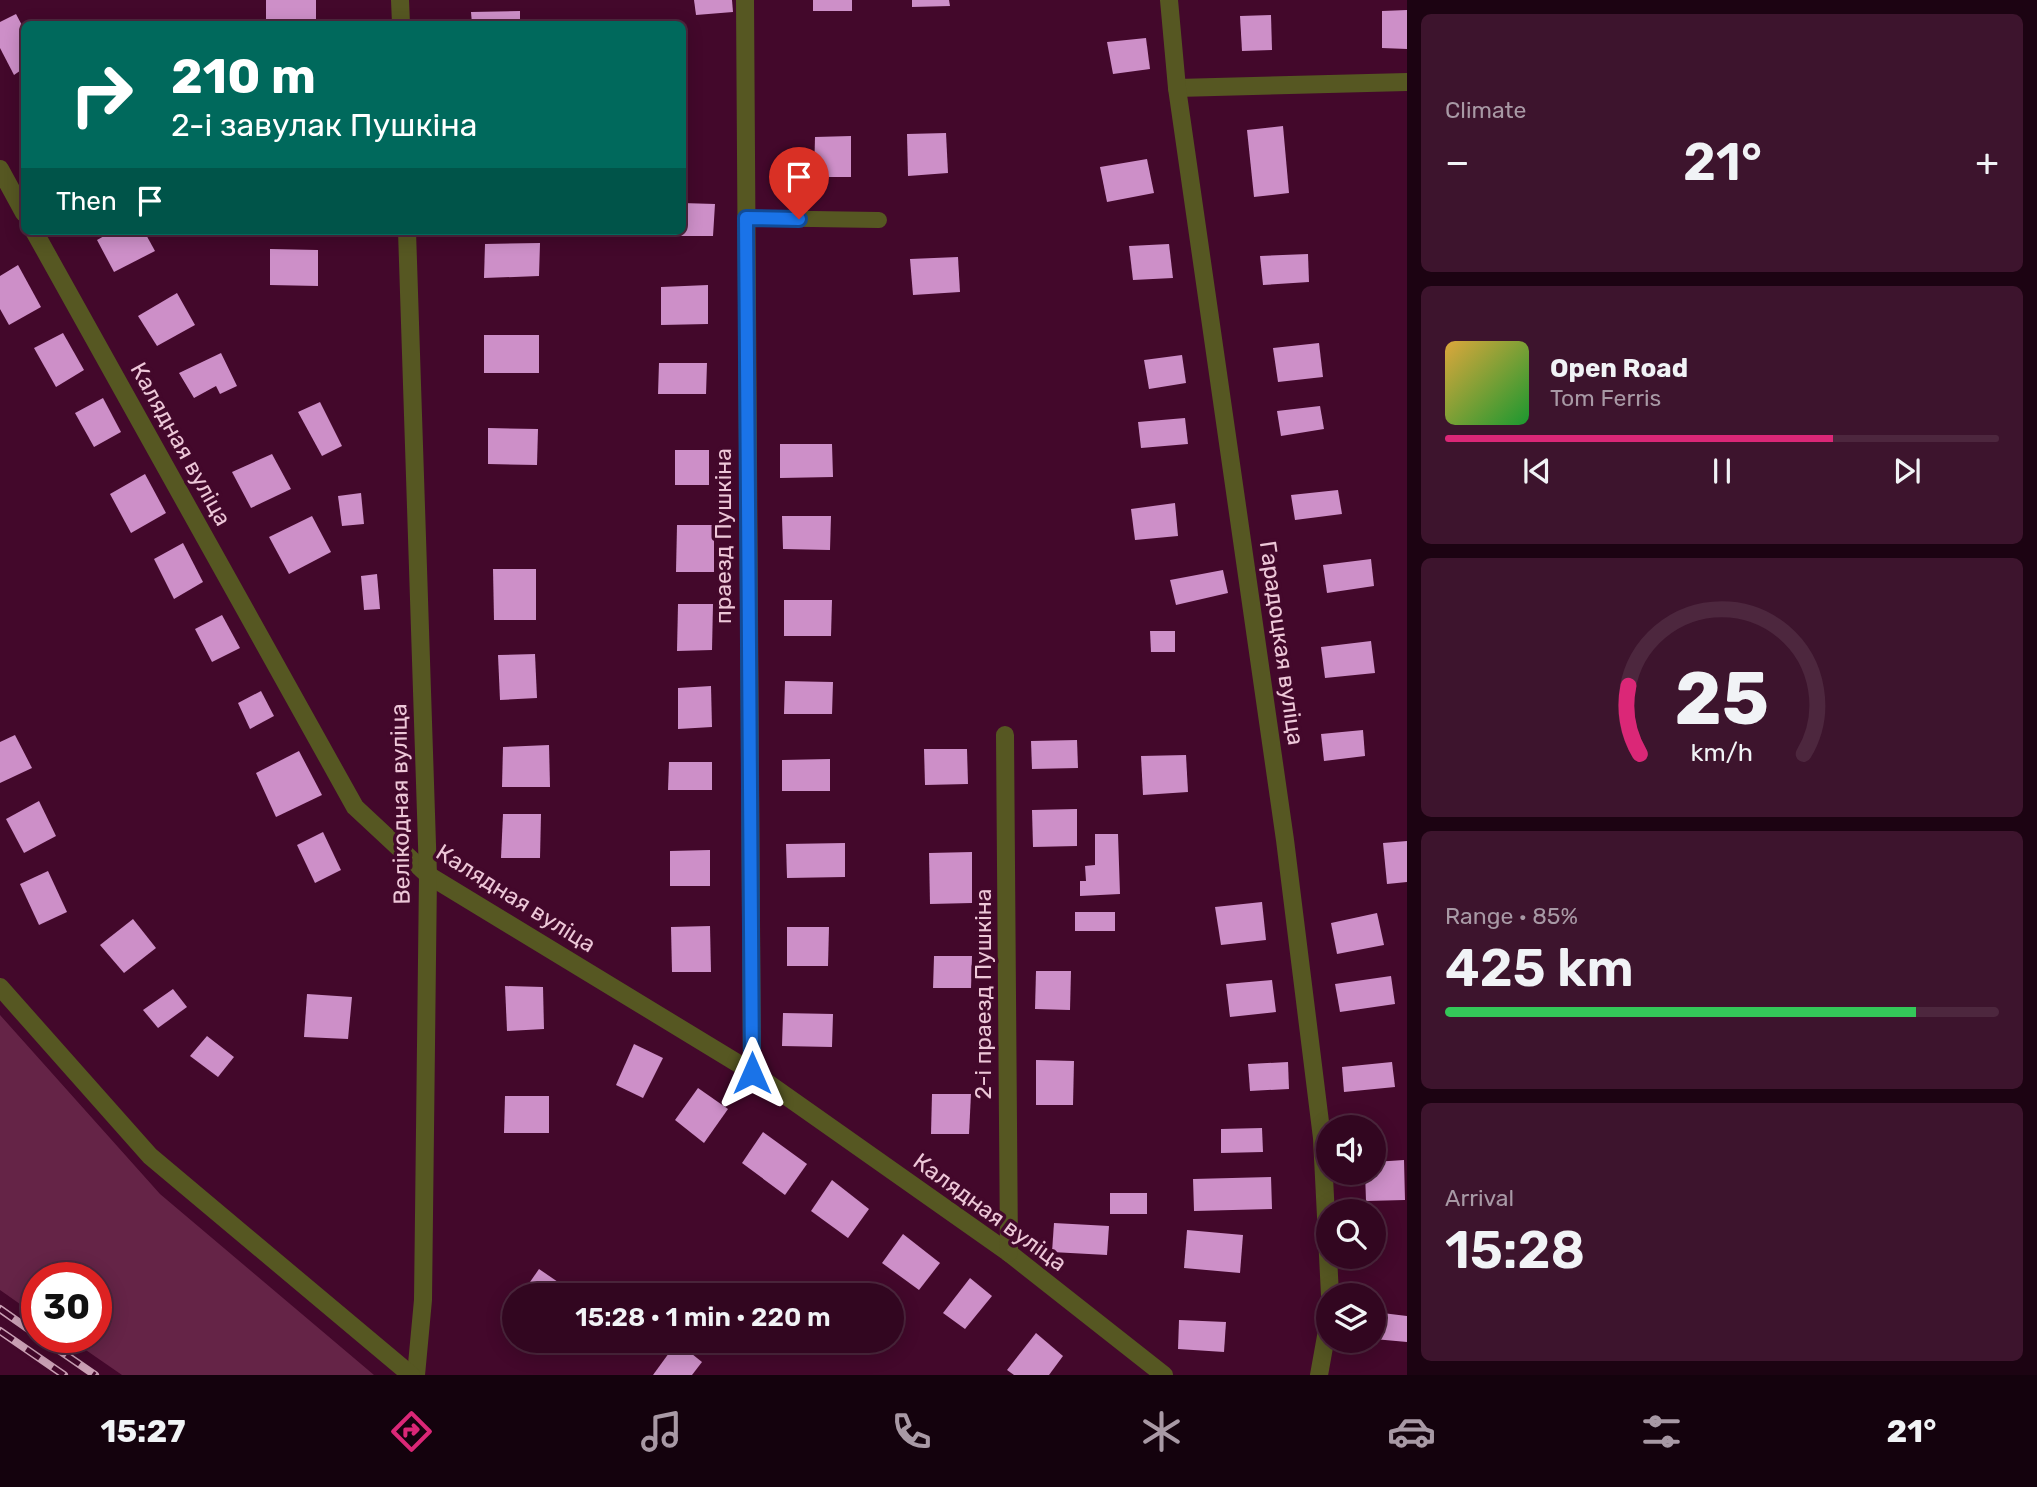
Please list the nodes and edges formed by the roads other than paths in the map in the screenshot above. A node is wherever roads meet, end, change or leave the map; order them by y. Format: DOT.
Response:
graph roads {
  1 [pos="400,0"];
  2 [pos="745,0"];
  3 [pos="1169,0"];
  4 [pos="401,21"];
  5 [pos="1407,82"];
  6 [pos="1177,88"];
  7 [pos="0,169"];
  8 [pos="21,208"];
  9 [pos="746,218"];
  10 [pos="879,220"];
  11 [pos="36,235"];
  12 [pos="407,235"];
  13 [pos="1006,735"];
  14 [pos="428,875"];
  15 [pos="0,987"];
  16 [pos="752,1073"];
  17 [pos="1009,1253"];
  18 [pos="1329,1283"];
  19 [pos="1323,1353"];
  20 [pos="413,1375"];
  21 [pos="1164,1375"];
  22 [pos="1319,1375"];
  1 -- 4 [label="street"];
  2 -- 9 [label="street, праезд Пушкіна"];
  3 -- 6 [label="street, Гарадоцкая вуліца"];
  5 -- 6 [label="street"];
  6 -- 18 [label="street, Гарадоцкая вуліца"];
  7 -- 8 [label="street"];
  9 -- 10 [label="lane"];
  9 -- 16 [label="street, праезд Пушкіна"];
  11 -- 14 [label="street, Калядная вуліца"];
  12 -- 14 [label="street, Велікодная вуліца"];
  13 -- 17 [label="street, 2-і праезд Пушкіна"];
  14 -- 16 [label="street, Калядная вуліца"];
  14 -- 20 [label="street, Велікодная вуліца"];
  15 -- 20 [label="street"];
  16 -- 17 [label="street, Калядная вуліца"];
  17 -- 21 [label="street, Калядная вуліца"];
  19 -- 22 [label="street"];
}
